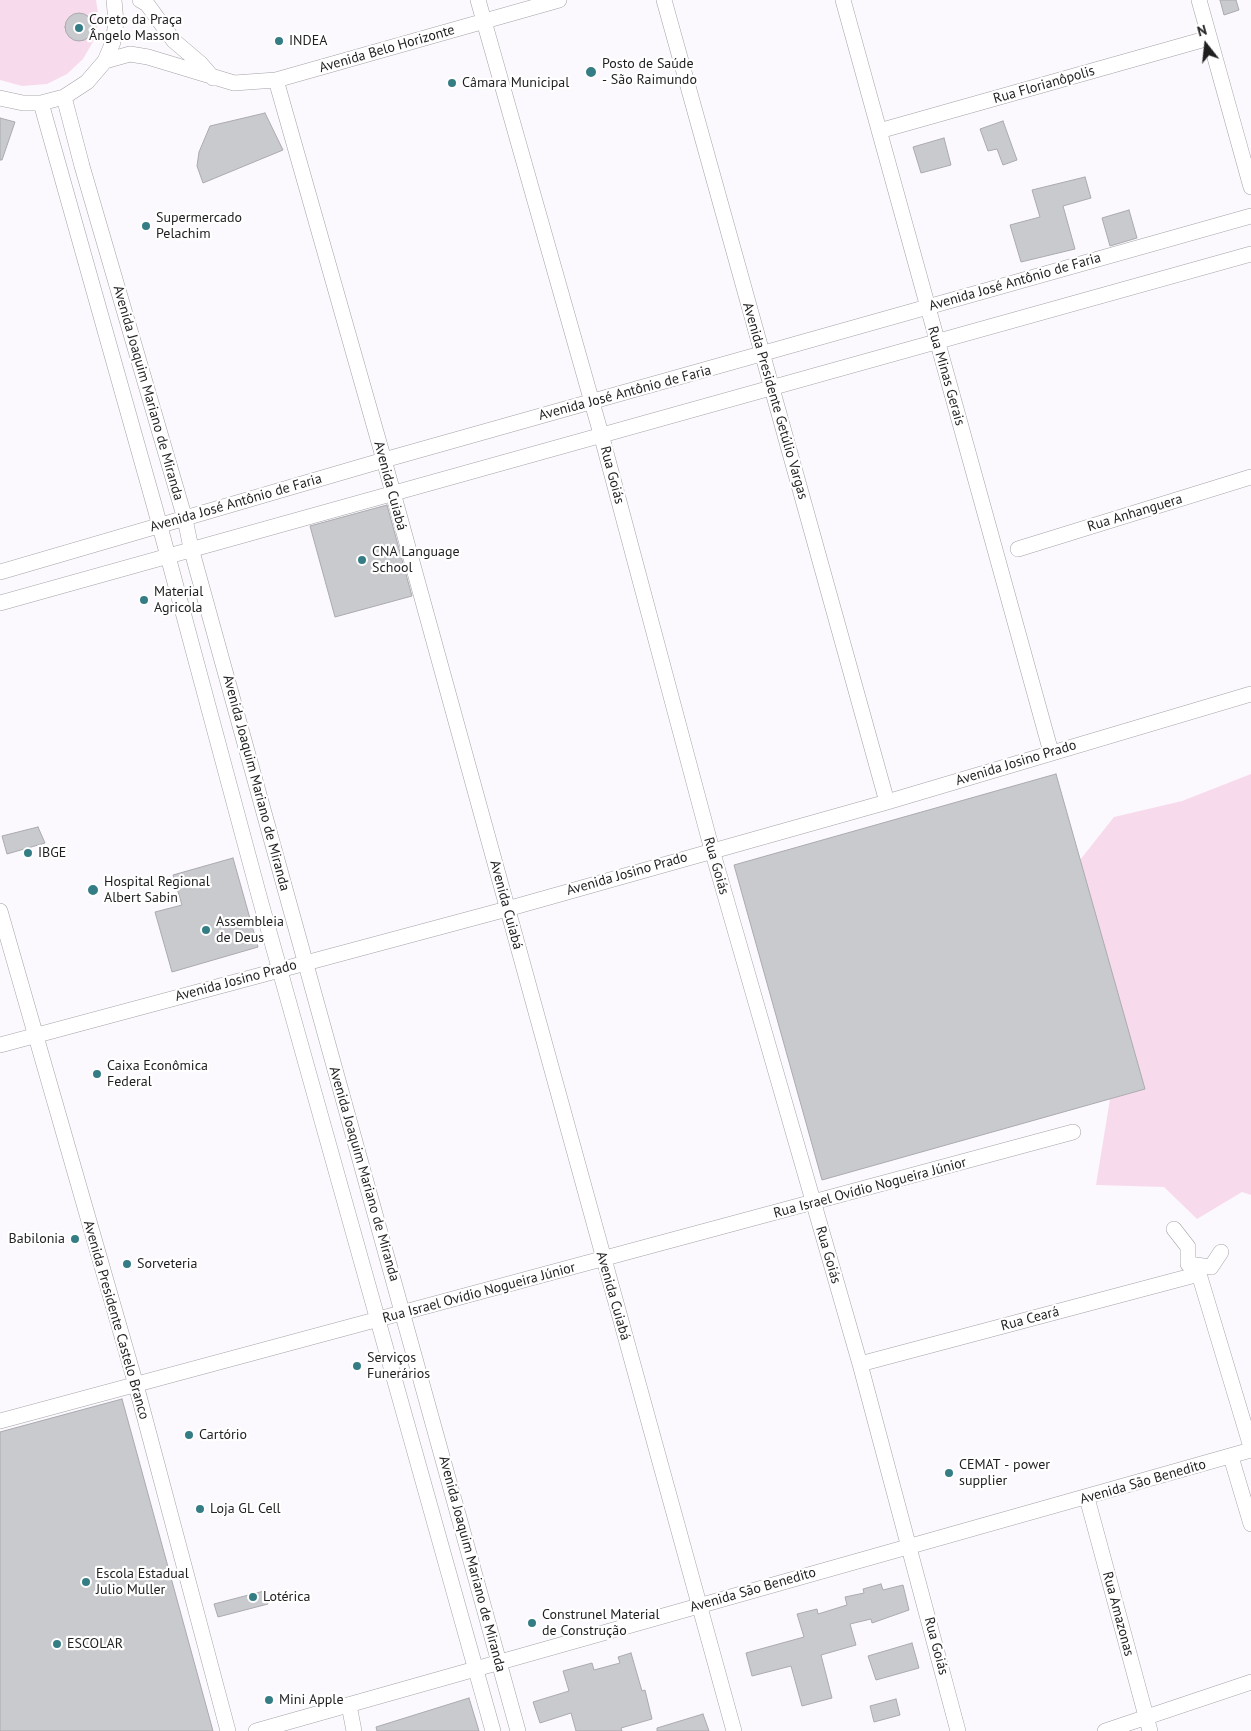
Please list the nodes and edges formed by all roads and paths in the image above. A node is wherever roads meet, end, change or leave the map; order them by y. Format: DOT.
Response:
graph roads {
  1 [pos="140,0"];
  2 [pos="478,0"];
  3 [pos="559,0"];
  4 [pos="664,0"];
  5 [pos="843,0"];
  6 [pos="1199,0"];
  7 [pos="117,1"];
  8 [pos="484,22"];
  9 [pos="1209,38"];
  10 [pos="105,61"];
  11 [pos="213,78"];
  12 [pos="276,80"];
  13 [pos="64,96"];
  14 [pos="0,98"];
  15 [pos="41,103"];
  16 [pos="879,131"];
  17 [pos="82,166"];
  18 [pos="60,172"];
  19 [pos="1251,187"];
  20 [pos="1251,216"];
  21 [pos="1251,254"];
  22 [pos="927,306"];
  23 [pos="937,342"];
  24 [pos="762,355"];
  25 [pos="772,386"];
  26 [pos="592,402"];
  27 [pos="601,434"];
  28 [pos="384,460"];
  29 [pos="1251,477"];
  30 [pos="392,492"];
  31 [pos="185,519"];
  32 [pos="160,525"];
  33 [pos="191,548"];
  34 [pos="1018,550"];
  35 [pos="168,555"];
  36 [pos="0,572"];
  37 [pos="0,603"];
  38 [pos="1251,694"];
  39 [pos="1051,752"];
  40 [pos="887,802"];
  41 [pos="266,820"];
  42 [pos="241,828"];
  43 [pos="712,850"];
  44 [pos="507,909"];
  45 [pos="0,911"];
  46 [pos="305,962"];
  47 [pos="280,969"];
  48 [pos="34,1036"];
  49 [pos="0,1046"];
  50 [pos="1073,1132"];
  51 [pos="813,1204"];
  52 [pos="1174,1229"];
  53 [pos="1221,1252"];
  54 [pos="603,1260"];
  55 [pos="1194,1269"];
  56 [pos="402,1313"];
  57 [pos="380,1319"];
  58 [pos="860,1364"];
  59 [pos="136,1384"];
  60 [pos="0,1421"];
  61 [pos="1251,1448"];
  62 [pos="1231,1457"];
  63 [pos="1244,1480"];
  64 [pos="1087,1498"];
  65 [pos="454,1499"];
  66 [pos="430,1507"];
  67 [pos="1251,1524"];
  68 [pos="909,1546"];
  69 [pos="699,1605"];
  70 [pos="499,1662"];
  71 [pos="475,1669"];
  72 [pos="1251,1682"];
  73 [pos="349,1705"];
  74 [pos="1148,1724"];
  75 [pos="228,1731"];
  76 [pos="256,1731"];
  77 [pos="354,1731"];
  78 [pos="493,1731"];
  79 [pos="518,1731"];
  80 [pos="734,1731"];
  81 [pos="958,1731"];
  82 [pos="1105,1731"];
  1 -- 11 [label="street"];
  2 -- 8 [label="street, Rua Goiás"];
  3 -- 8 [label="street, Avenida Belo Horizonte"];
  4 -- 24 [label="street, Avenida Presidente Getúlio Vargas"];
  5 -- 16 [label="street, Rua Minas Gerais"];
  6 -- 9 [label="street"];
  7 -- 10 [label="street"];
  8 -- 12 [label="street, Avenida Belo Horizonte"];
  8 -- 26 [label="street, Rua Goiás"];
  9 -- 16 [label="street, Rua Florianôpolis"];
  9 -- 19 [label="street"];
  10 -- 11 [label="street, Avenida Belo Horizonte"];
  10 -- 13 [label="street"];
  11 -- 12 [label="street, Avenida Belo Horizonte"];
  12 -- 28 [label="street, Avenida Cuiabá"];
  13 -- 15 [label="street"];
  13 -- 17 [label="street, Avenida Joaquim Mariano de Miranda"];
  14 -- 15 [label="street"];
  15 -- 18 [label="street, Avenida Joaquim Mariano de Miranda"];
  16 -- 22 [label="street, Rua Minas Gerais"];
  17 -- 18 [label="street"];
  17 -- 31 [label="street, Avenida Joaquim Mariano de Miranda"];
  18 -- 32 [label="street, Avenida Joaquim Mariano de Miranda"];
  20 -- 22 [label="street, Avenida José Antônio de Faria"];
  21 -- 23 [label="street"];
  22 -- 23 [label="street, Rua Minas Gerais"];
  22 -- 24 [label="street, Avenida José Antônio de Faria"];
  23 -- 25 [label="street"];
  23 -- 39 [label="street, Rua Minas Gerais"];
  24 -- 25 [label="street, Avenida Presidente Getúlio Vargas"];
  24 -- 26 [label="street, Avenida José Antônio de Faria"];
  25 -- 27 [label="street"];
  25 -- 40 [label="street, Avenida Presidente Getúlio Vargas"];
  26 -- 27 [label="street, Rua Goiás"];
  26 -- 28 [label="street, Avenida José Antônio de Faria"];
  27 -- 30 [label="street"];
  27 -- 43 [label="street, Rua Goiás"];
  28 -- 30 [label="street, Avenida Cuiabá"];
  28 -- 31 [label="street, Avenida José Antônio de Faria"];
  29 -- 34 [label="street, Rua Anhanguera"];
  30 -- 33 [label="street"];
  30 -- 44 [label="street, Avenida Cuiabá"];
  31 -- 32 [label="street, Avenida José Antônio de Faria"];
  31 -- 33 [label="street, Avenida Joaquim Mariano de Miranda"];
  32 -- 35 [label="street, Avenida Joaquim Mariano de Miranda"];
  32 -- 36 [label="street, Avenida José Antônio de Faria"];
  33 -- 35 [label="street"];
  33 -- 41 [label="street, Avenida Joaquim Mariano de Miranda"];
  35 -- 37 [label="street"];
  35 -- 42 [label="street, Avenida Joaquim Mariano de Miranda"];
  38 -- 39 [label="street, Avenida Josino Prado"];
  39 -- 40 [label="street, Avenida Josino Prado"];
  40 -- 43 [label="street, Avenida Josino Prado"];
  41 -- 42 [label="street"];
  41 -- 46 [label="street, Avenida Joaquim Mariano de Miranda"];
  42 -- 47 [label="street, Avenida Joaquim Mariano de Miranda"];
  43 -- 44 [label="street, Avenida Josino Prado"];
  43 -- 51 [label="street, Rua Goiás"];
  44 -- 46 [label="street, Avenida Josino Prado"];
  44 -- 54 [label="street, Avenida Cuiabá"];
  45 -- 48 [label="street, Avenida Presidente Castelo Branco"];
  46 -- 47 [label="street, Avenida Josino Prado"];
  46 -- 56 [label="street, Avenida Joaquim Mariano de Miranda"];
  47 -- 48 [label="street, Avenida Josino Prado"];
  47 -- 57 [label="street, Avenida Joaquim Mariano de Miranda"];
  48 -- 49 [label="street, Avenida Josino Prado"];
  48 -- 59 [label="street, Avenida Presidente Castelo Branco"];
  50 -- 51 [label="street, Rua Israel Ovídio Nogueira Júnior"];
  51 -- 54 [label="street, Rua Israel Ovídio Nogueira Júnior"];
  51 -- 58 [label="street, Rua Goiás"];
  52 -- 55 [label="street"];
  53 -- 55 [label="street, Rua Ceará"];
  54 -- 56 [label="street, Rua Israel Ovídio Nogueira Júnior"];
  54 -- 69 [label="street, Avenida Cuiabá"];
  55 -- 58 [label="street, Rua Ceará"];
  55 -- 61 [label="street"];
  56 -- 57 [label="street, Rua Israel Ovídio Nogueira Júnior"];
  56 -- 65 [label="street, Avenida Joaquim Mariano de Miranda"];
  57 -- 59 [label="street, Rua Israel Ovídio Nogueira Júnior"];
  57 -- 66 [label="street, Avenida Joaquim Mariano de Miranda"];
  58 -- 68 [label="street, Rua Goiás"];
  59 -- 60 [label="street, Rua Israel Ovídio Nogueira Júnior"];
  59 -- 75 [label="street, Avenida Presidente Castelo Branco"];
  61 -- 62 [label="street, Avenida São Benedito"];
  62 -- 63 [label="street"];
  62 -- 64 [label="street, Avenida São Benedito"];
  63 -- 67 [label="street"];
  64 -- 68 [label="street, Avenida São Benedito"];
  64 -- 74 [label="street, Rua Amazonas"];
  65 -- 66 [label="street"];
  65 -- 70 [label="street, Avenida Joaquim Mariano de Miranda"];
  66 -- 71 [label="street, Avenida Joaquim Mariano de Miranda"];
  68 -- 69 [label="street, Avenida São Benedito"];
  68 -- 81 [label="street, Rua Goiás"];
  69 -- 70 [label="street, Avenida São Benedito"];
  69 -- 80 [label="street, Avenida Cuiabá"];
  70 -- 71 [label="street, Avenida São Benedito"];
  70 -- 79 [label="street, Avenida Joaquim Mariano de Miranda"];
  71 -- 73 [label="street, Avenida São Benedito"];
  71 -- 78 [label="street, Avenida Joaquim Mariano de Miranda"];
  72 -- 74 [label="street"];
  73 -- 76 [label="street, Avenida São Benedito"];
  73 -- 77 [label="street"];
  74 -- 82 [label="street"];
}
